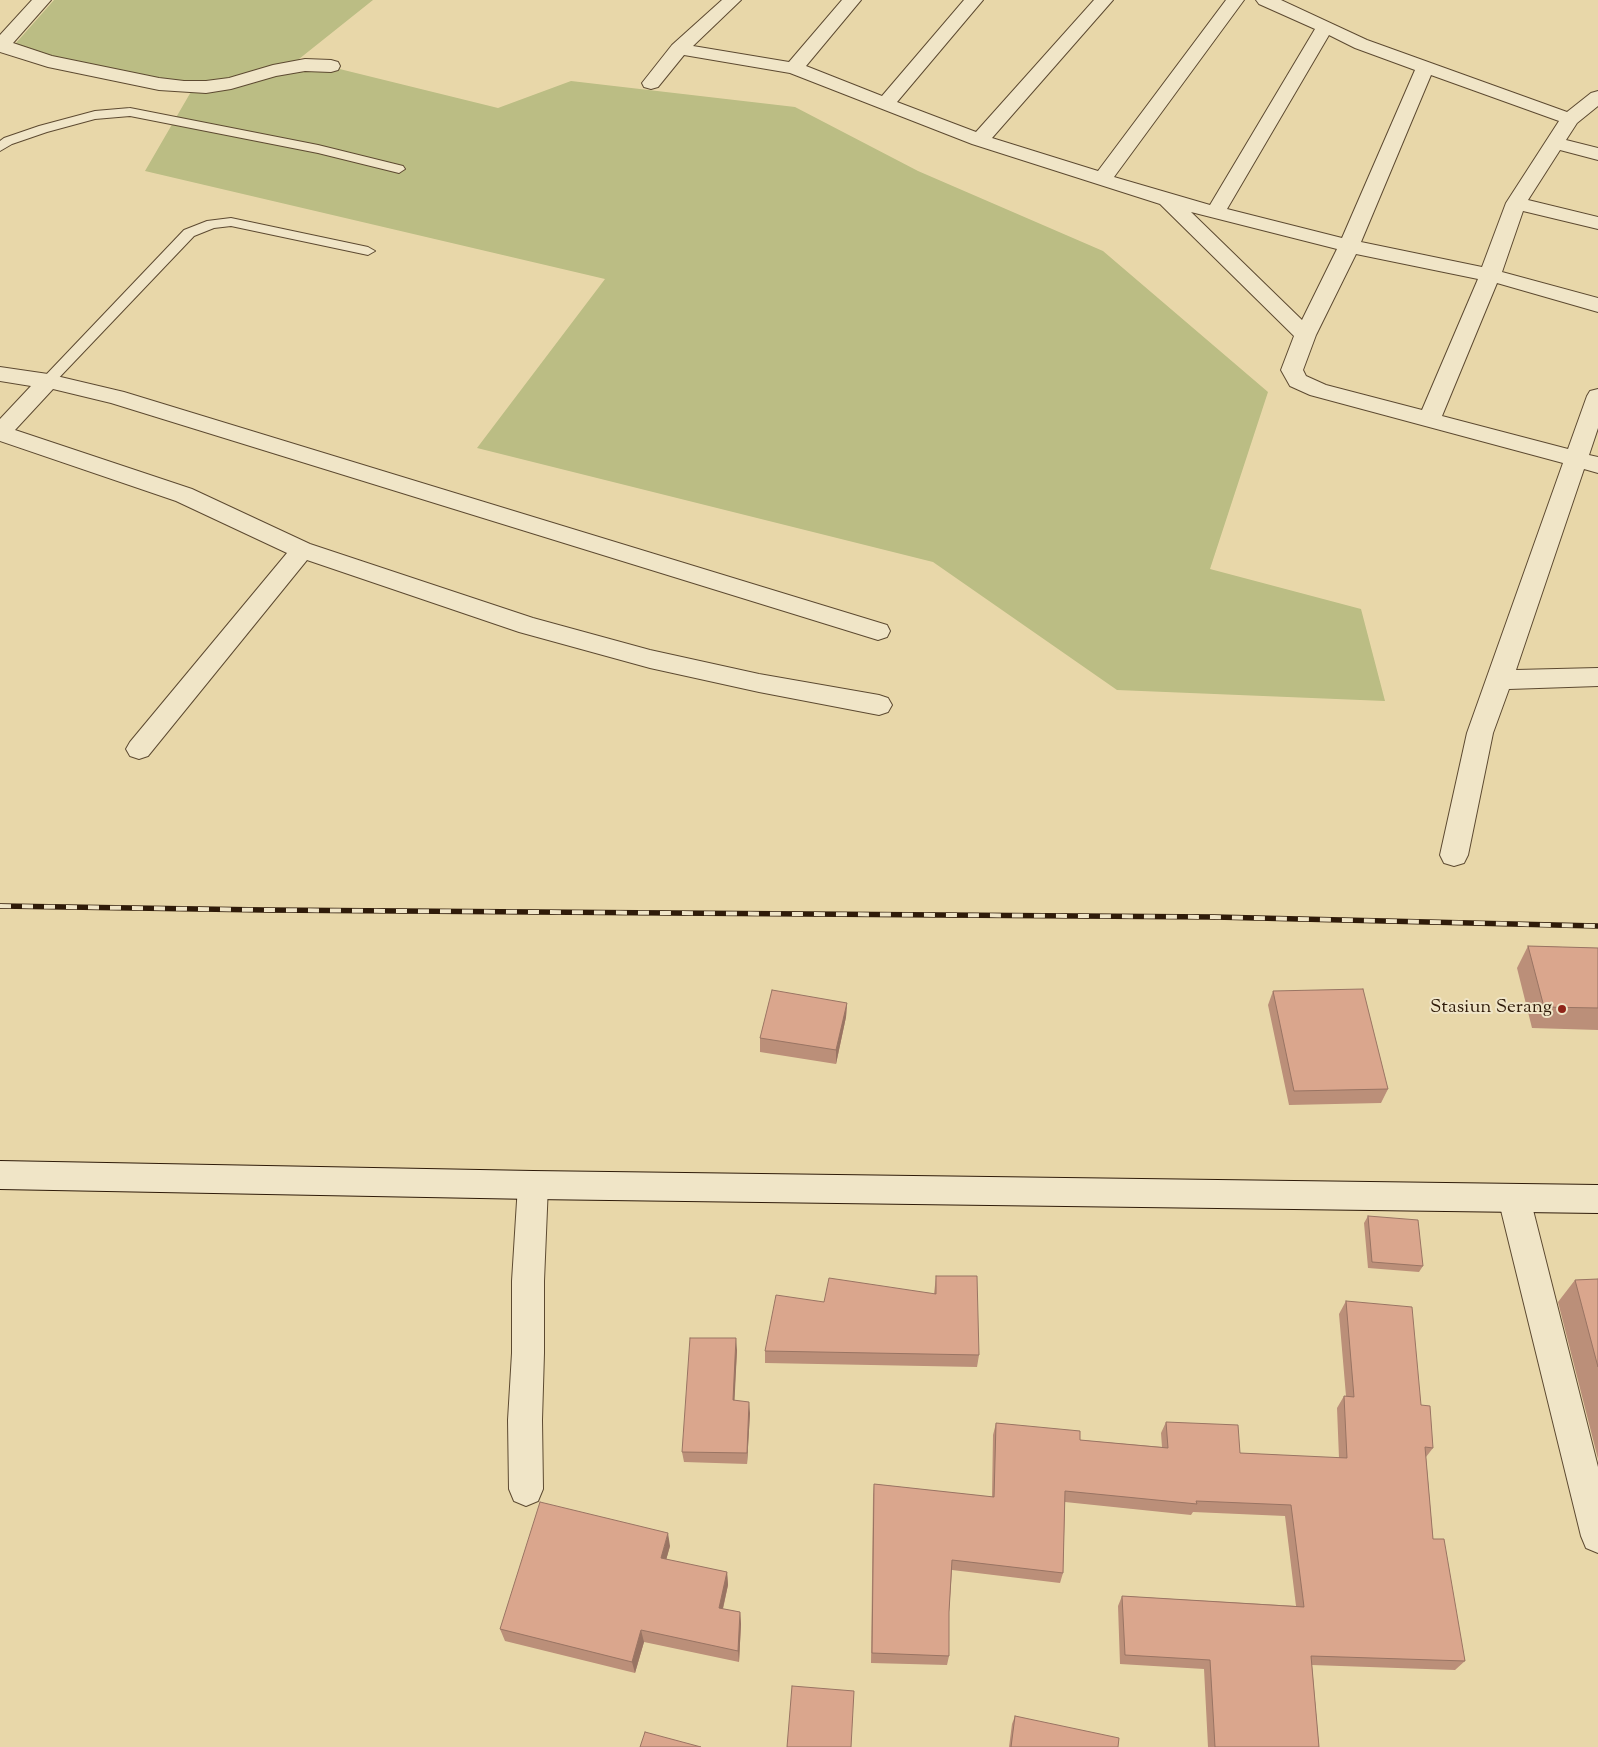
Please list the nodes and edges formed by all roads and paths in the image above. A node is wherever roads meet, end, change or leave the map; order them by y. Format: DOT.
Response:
graph roads {
  1 [pos="42,0"];
  2 [pos="732,0"];
  3 [pos="852,0"];
  4 [pos="974,0"];
  5 [pos="1104,0"];
  6 [pos="1235,0"];
  7 [pos="1265,0"];
  8 [pos="1324,28"];
  9 [pos="0,45"];
  10 [pos="679,49"];
  11 [pos="331,66"];
  12 [pos="794,68"];
  13 [pos="1425,68"];
  14 [pos="651,83"];
  15 [pos="1598,96"];
  16 [pos="885,104"];
  17 [pos="1570,119"];
  18 [pos="979,140"];
  19 [pos="1554,143"];
  20 [pos="0,147"];
  21 [pos="1598,154"];
  22 [pos="399,169"];
  23 [pos="1102,179"];
  24 [pos="1167,200"];
  25 [pos="1516,203"];
  26 [pos="1216,211"];
  27 [pos="1598,223"];
  28 [pos="1349,246"];
  29 [pos="368,251"];
  30 [pos="1490,275"];
  31 [pos="1598,305"];
  32 [pos="1305,335"];
  33 [pos="0,374"];
  34 [pos="48,381"];
  35 [pos="1598,396"];
  36 [pos="1429,420"];
  37 [pos="0,432"];
  38 [pos="1576,458"];
  39 [pos="1598,465"];
  40 [pos="302,550"];
  41 [pos="878,631"];
  42 [pos="1598,677"];
  43 [pos="1500,680"];
  44 [pos="879,705"];
  45 [pos="139,749"];
  46 [pos="1454,855"];
  47 [pos="0,1175"];
  48 [pos="533,1185"];
  49 [pos="1514,1198"];
  50 [pos="1598,1199"];
  51 [pos="526,1489"];
  52 [pos="1598,1536"];
  1 -- 9 [label="street"];
  2 -- 10 [label="street"];
  3 -- 12 [label="street"];
  4 -- 16 [label="street"];
  5 -- 18 [label="street"];
  6 -- 23 [label="street"];
  7 -- 8 [label="street"];
  8 -- 13 [label="street"];
  8 -- 26 [label="street"];
  9 -- 11 [label="street"];
  10 -- 12 [label="street"];
  10 -- 14 [label="street"];
  12 -- 16 [label="street"];
  13 -- 17 [label="street"];
  13 -- 28 [label="street"];
  15 -- 17 [label="street"];
  16 -- 18 [label="street"];
  17 -- 19 [label="street"];
  18 -- 23 [label="street"];
  19 -- 21 [label="street"];
  19 -- 25 [label="street"];
  20 -- 22 [label="lane"];
  23 -- 24 [label="street"];
  24 -- 26 [label="street"];
  24 -- 32 [label="street"];
  25 -- 27 [label="street"];
  25 -- 30 [label="street"];
  26 -- 28 [label="street"];
  28 -- 30 [label="street"];
  28 -- 32 [label="street"];
  29 -- 34 [label="lane"];
  30 -- 31 [label="street"];
  30 -- 36 [label="street"];
  32 -- 36 [label="street"];
  33 -- 34 [label="street"];
  34 -- 37 [label="street"];
  34 -- 41 [label="street"];
  35 -- 38 [label="street"];
  36 -- 38 [label="street"];
  37 -- 40 [label="street"];
  38 -- 39 [label="street"];
  38 -- 43 [label="street"];
  40 -- 44 [label="street"];
  40 -- 45 [label="street"];
  42 -- 43 [label="street"];
  43 -- 46 [label="street"];
  47 -- 48 [label="street"];
  48 -- 49 [label="street"];
  48 -- 51 [label="street"];
  49 -- 50 [label="street"];
  49 -- 52 [label="street"];
}
